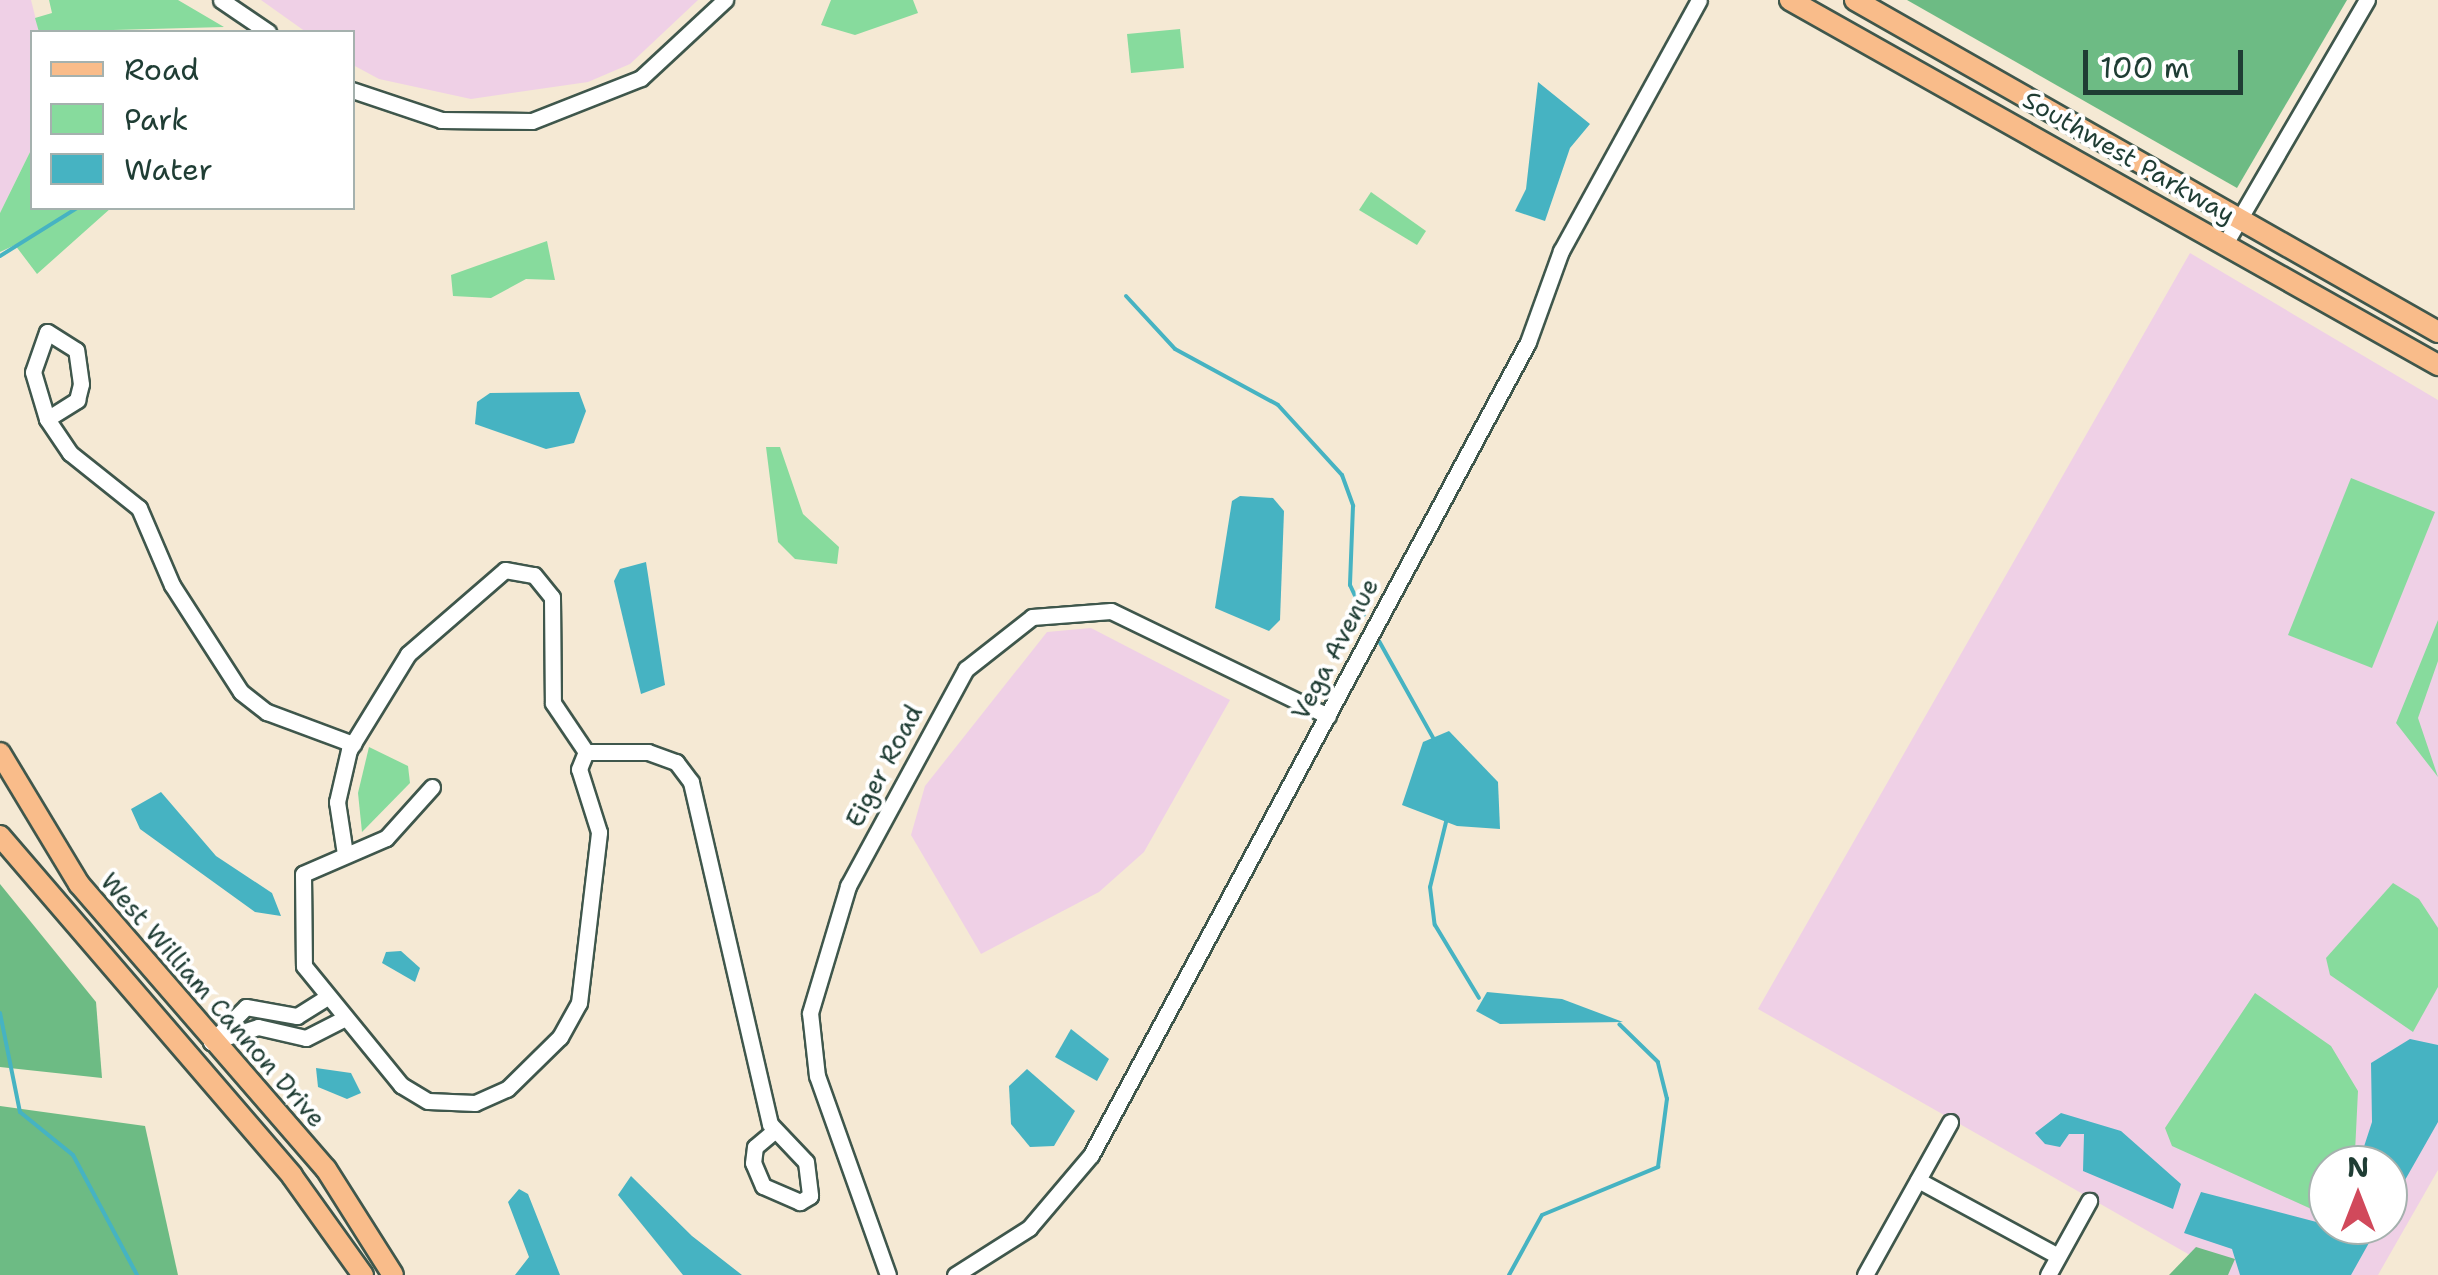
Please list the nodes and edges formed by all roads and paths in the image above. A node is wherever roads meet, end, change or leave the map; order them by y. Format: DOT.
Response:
graph roads {
  1 [pos="221,0"];
  2 [pos="725,0"];
  3 [pos="1699,0"];
  4 [pos="1790,0"];
  5 [pos="1855,0"];
  6 [pos="2367,0"];
  7 [pos="265,30"];
  8 [pos="355,91"];
  9 [pos="2239,219"];
  10 [pos="2226,242"];
  11 [pos="2438,332"];
  12 [pos="2438,365"];
  13 [pos="47,419"];
  14 [pos="1328,716"];
  15 [pos="353,744"];
  16 [pos="586,752"];
  17 [pos="0,753"];
  18 [pos="432,787"];
  19 [pos="0,836"];
  20 [pos="345,854"];
  21 [pos="328,997"];
  22 [pos="345,1018"];
  23 [pos="211,1042"];
  24 [pos="188,1056"];
  25 [pos="1950,1122"];
  26 [pos="775,1130"];
  27 [pos="1918,1180"];
  28 [pos="2089,1201"];
  29 [pos="2058,1256"];
  30 [pos="363,1275"];
  31 [pos="394,1275"];
  32 [pos="888,1275"];
  33 [pos="955,1275"];
  34 [pos="1865,1275"];
  35 [pos="2048,1275"];
  1 -- 7 [label="street"];
  2 -- 8 [label="street"];
  3 -- 14 [label="street, Vega Avenue"];
  4 -- 10 [label="main road, Southwest Parkway"];
  5 -- 9 [label="main road, Southwest Parkway"];
  6 -- 9 [label="street"];
  9 -- 10 [label="street"];
  9 -- 11 [label="main road, Southwest Parkway"];
  10 -- 12 [label="main road, Southwest Parkway"];
  13 -- 13 [label="street"];
  13 -- 15 [label="street"];
  14 -- 32 [label="street, Eiger Road"];
  14 -- 33 [label="street, Vega Avenue"];
  15 -- 16 [label="street"];
  15 -- 20 [label="street"];
  16 -- 22 [label="street"];
  16 -- 26 [label="street"];
  17 -- 23 [label="main road, West William Cannon Drive"];
  18 -- 20 [label="street"];
  19 -- 24 [label="main road"];
  20 -- 21 [label="street"];
  21 -- 22 [label="street"];
  21 -- 23 [label="street"];
  22 -- 23 [label="street"];
  23 -- 24 [label="main road"];
  23 -- 31 [label="main road, West William Cannon Drive"];
  24 -- 30 [label="main road"];
  25 -- 27 [label="street"];
  26 -- 26 [label="street"];
  27 -- 29 [label="street"];
  27 -- 34 [label="street"];
  28 -- 29 [label="street"];
  29 -- 35 [label="street"];
}
